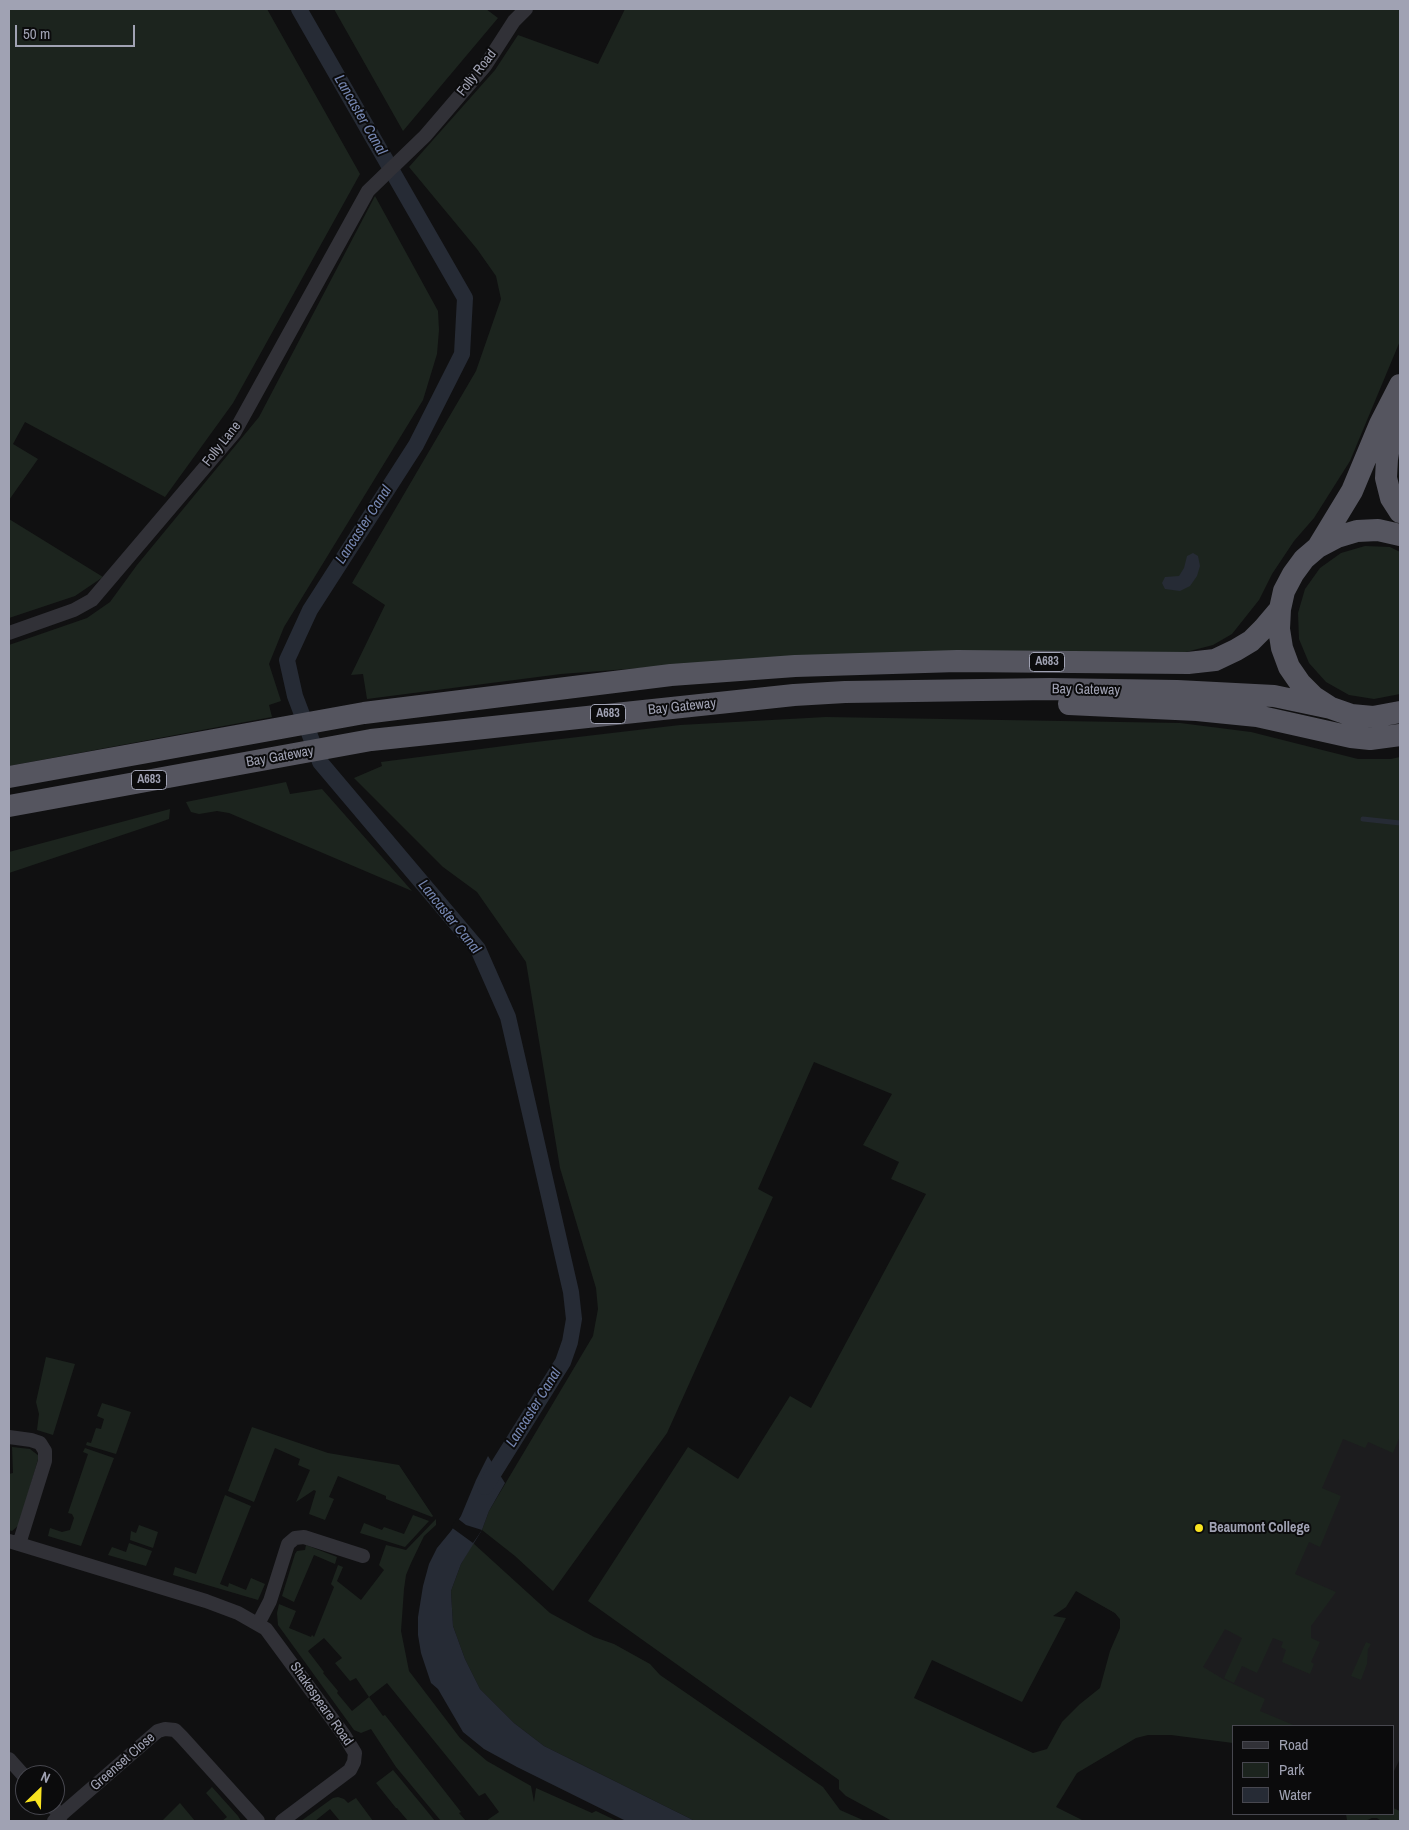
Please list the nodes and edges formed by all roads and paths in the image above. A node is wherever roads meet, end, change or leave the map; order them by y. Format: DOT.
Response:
graph roads {
  1 [pos="526,9"];
  2 [pos="368,191"];
  3 [pos="1400,385"];
  4 [pos="1400,413"];
  5 [pos="1400,512"];
  6 [pos="1400,535"];
  7 [pos="1318,547"];
  8 [pos="1280,609"];
  9 [pos="9,633"];
  10 [pos="845,692"];
  11 [pos="1331,708"];
  12 [pos="1400,712"];
  13 [pos="1400,735"];
  14 [pos="9,777"];
  15 [pos="9,806"];
  16 [pos="9,1437"];
  17 [pos="14,1542"];
  18 [pos="362,1556"];
  19 [pos="258,1624"];
  20 [pos="57,1818"];
  21 [pos="258,1821"];
  22 [pos="282,1821"];
  1 -- 2 [label="street, Folly Road"];
  2 -- 9 [label="street, Folly Lane"];
  3 -- 7 [label="highway"];
  4 -- 5 [label="highway"];
  6 -- 7 [label="highway"];
  7 -- 8 [label="highway"];
  8 -- 11 [label="highway"];
  8 -- 14 [label="highway, Bay Gateway / A683"];
  10 -- 11 [label="highway, Bay Gateway / A683"];
  10 -- 13 [label="highway"];
  10 -- 15 [label="highway, Bay Gateway / A683"];
  11 -- 12 [label="highway"];
  16 -- 17 [label="street, Shakespeare Road"];
  17 -- 19 [label="street, Shakespeare Road"];
  18 -- 19 [label="street"];
  19 -- 22 [label="street, Shakespeare Road"];
  20 -- 21 [label="street, Greenset Close"];
}
